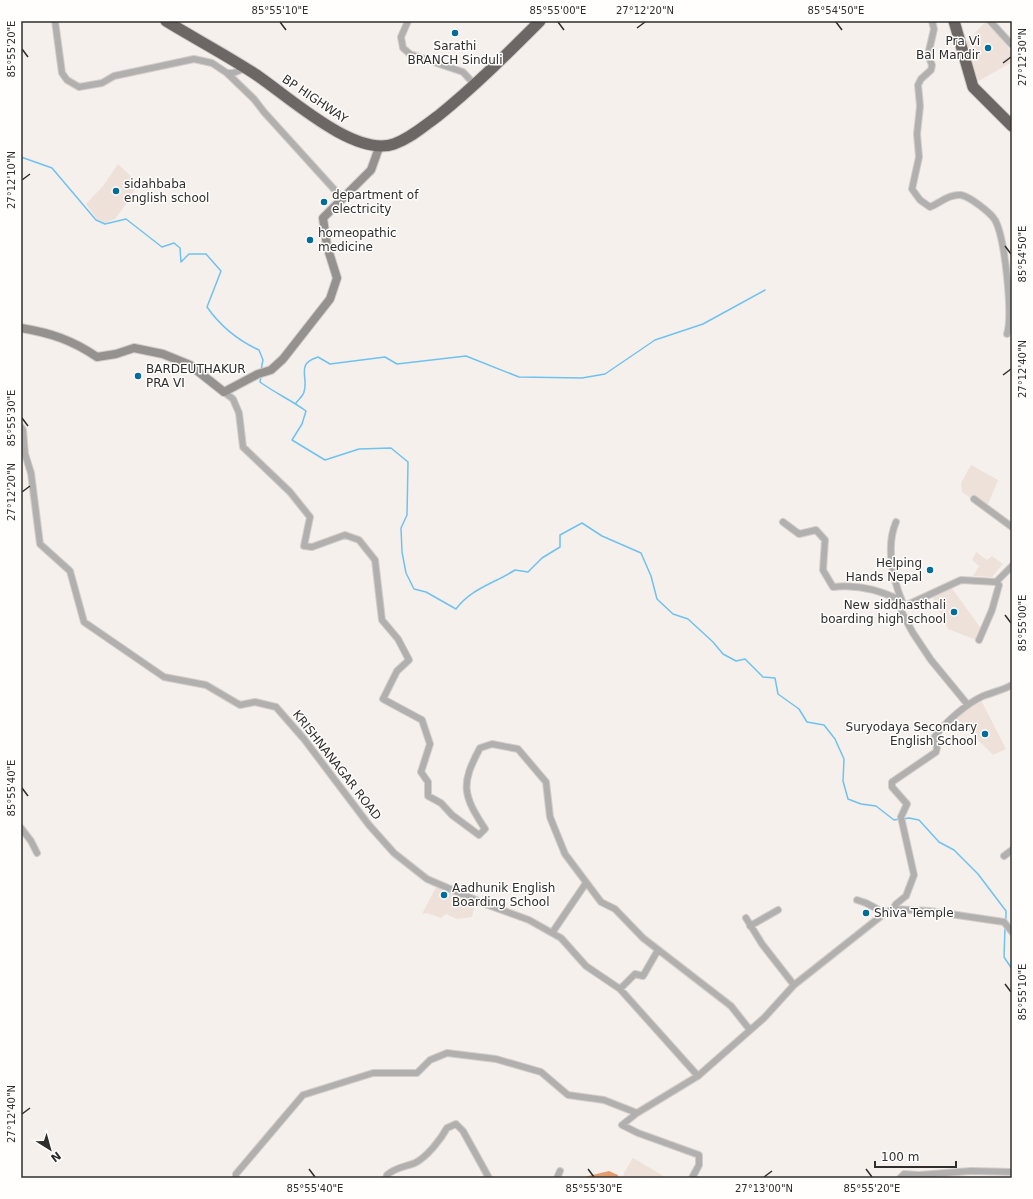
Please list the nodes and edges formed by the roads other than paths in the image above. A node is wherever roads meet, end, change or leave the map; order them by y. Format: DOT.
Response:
graph roads {
  1 [pos="56,21"];
  2 [pos="166,21"];
  3 [pos="408,21"];
  4 [pos="540,21"];
  5 [pos="932,21"];
  6 [pos="954,21"];
  7 [pos="990,21"];
  8 [pos="1012,45"];
  9 [pos="246,68"];
  10 [pos="227,73"];
  11 [pos="475,85"];
  12 [pos="1012,126"];
  13 [pos="380,145"];
  14 [pos="342,198"];
  15 [pos="21,328"];
  16 [pos="1007,334"];
  17 [pos="224,392"];
  18 [pos="21,427"];
  19 [pos="974,499"];
  20 [pos="783,522"];
  21 [pos="896,522"];
  22 [pos="1012,527"];
  23 [pos="1012,566"];
  24 [pos="996,582"];
  25 [pos="902,603"];
  26 [pos="979,640"];
  27 [pos="1012,685"];
  28 [pos="968,705"];
  29 [pos="21,828"];
  30 [pos="1012,850"];
  31 [pos="37,853"];
  32 [pos="1004,856"];
  33 [pos="586,883"];
  34 [pos="857,900"];
  35 [pos="893,909"];
  36 [pos="778,910"];
  37 [pos="885,913"];
  38 [pos="746,918"];
  39 [pos="750,926"];
  40 [pos="1012,932"];
  41 [pos="552,933"];
  42 [pos="658,950"];
  43 [pos="794,985"];
  44 [pos="620,989"];
  45 [pos="750,1030"];
  46 [pos="698,1076"];
  47 [pos="637,1113"];
  48 [pos="560,1171"];
  49 [pos="1012,1172"];
  50 [pos="236,1178"];
  51 [pos="386,1178"];
  52 [pos="490,1178"];
  53 [pos="557,1178"];
  54 [pos="692,1178"];
  55 [pos="900,1178"];
  1 -- 10 [label="street"];
  2 -- 9 [label="highway, BP HIGHWAY"];
  3 -- 11 [label="street"];
  4 -- 11 [label="highway, BP HIGHWAY"];
  5 -- 16 [label="street"];
  6 -- 12 [label="highway"];
  7 -- 8 [label="street"];
  9 -- 10 [label="street"];
  9 -- 13 [label="highway, BP HIGHWAY"];
  10 -- 14 [label="street"];
  11 -- 13 [label="highway, BP HIGHWAY"];
  13 -- 14 [label="street"];
  14 -- 17 [label="street"];
  15 -- 17 [label="street"];
  17 -- 33 [label="street"];
  18 -- 41 [label="street, KRISHNANAGAR ROAD"];
  19 -- 22 [label="street"];
  20 -- 25 [label="street"];
  21 -- 25 [label="street"];
  23 -- 24 [label="street"];
  24 -- 25 [label="street"];
  24 -- 26 [label="street"];
  25 -- 28 [label="street"];
  27 -- 28 [label="street"];
  28 -- 35 [label="street"];
  29 -- 31 [label="street"];
  30 -- 32 [label="street"];
  33 -- 41 [label="street"];
  33 -- 42 [label="street"];
  34 -- 37 [label="street"];
  35 -- 37 [label="street"];
  35 -- 40 [label="street"];
  36 -- 39 [label="street"];
  37 -- 43 [label="street"];
  38 -- 39 [label="street"];
  39 -- 43 [label="street"];
  41 -- 44 [label="street, KRISHNANAGAR ROAD"];
  42 -- 44 [label="street"];
  42 -- 45 [label="street"];
  43 -- 45 [label="street"];
  44 -- 46 [label="street, KRISHNANAGAR ROAD"];
  45 -- 46 [label="street"];
  46 -- 47 [label="street"];
  47 -- 50 [label="street"];
  47 -- 54 [label="street"];
  48 -- 53 [label="street"];
  49 -- 55 [label="street"];
  51 -- 52 [label="street"];
}
